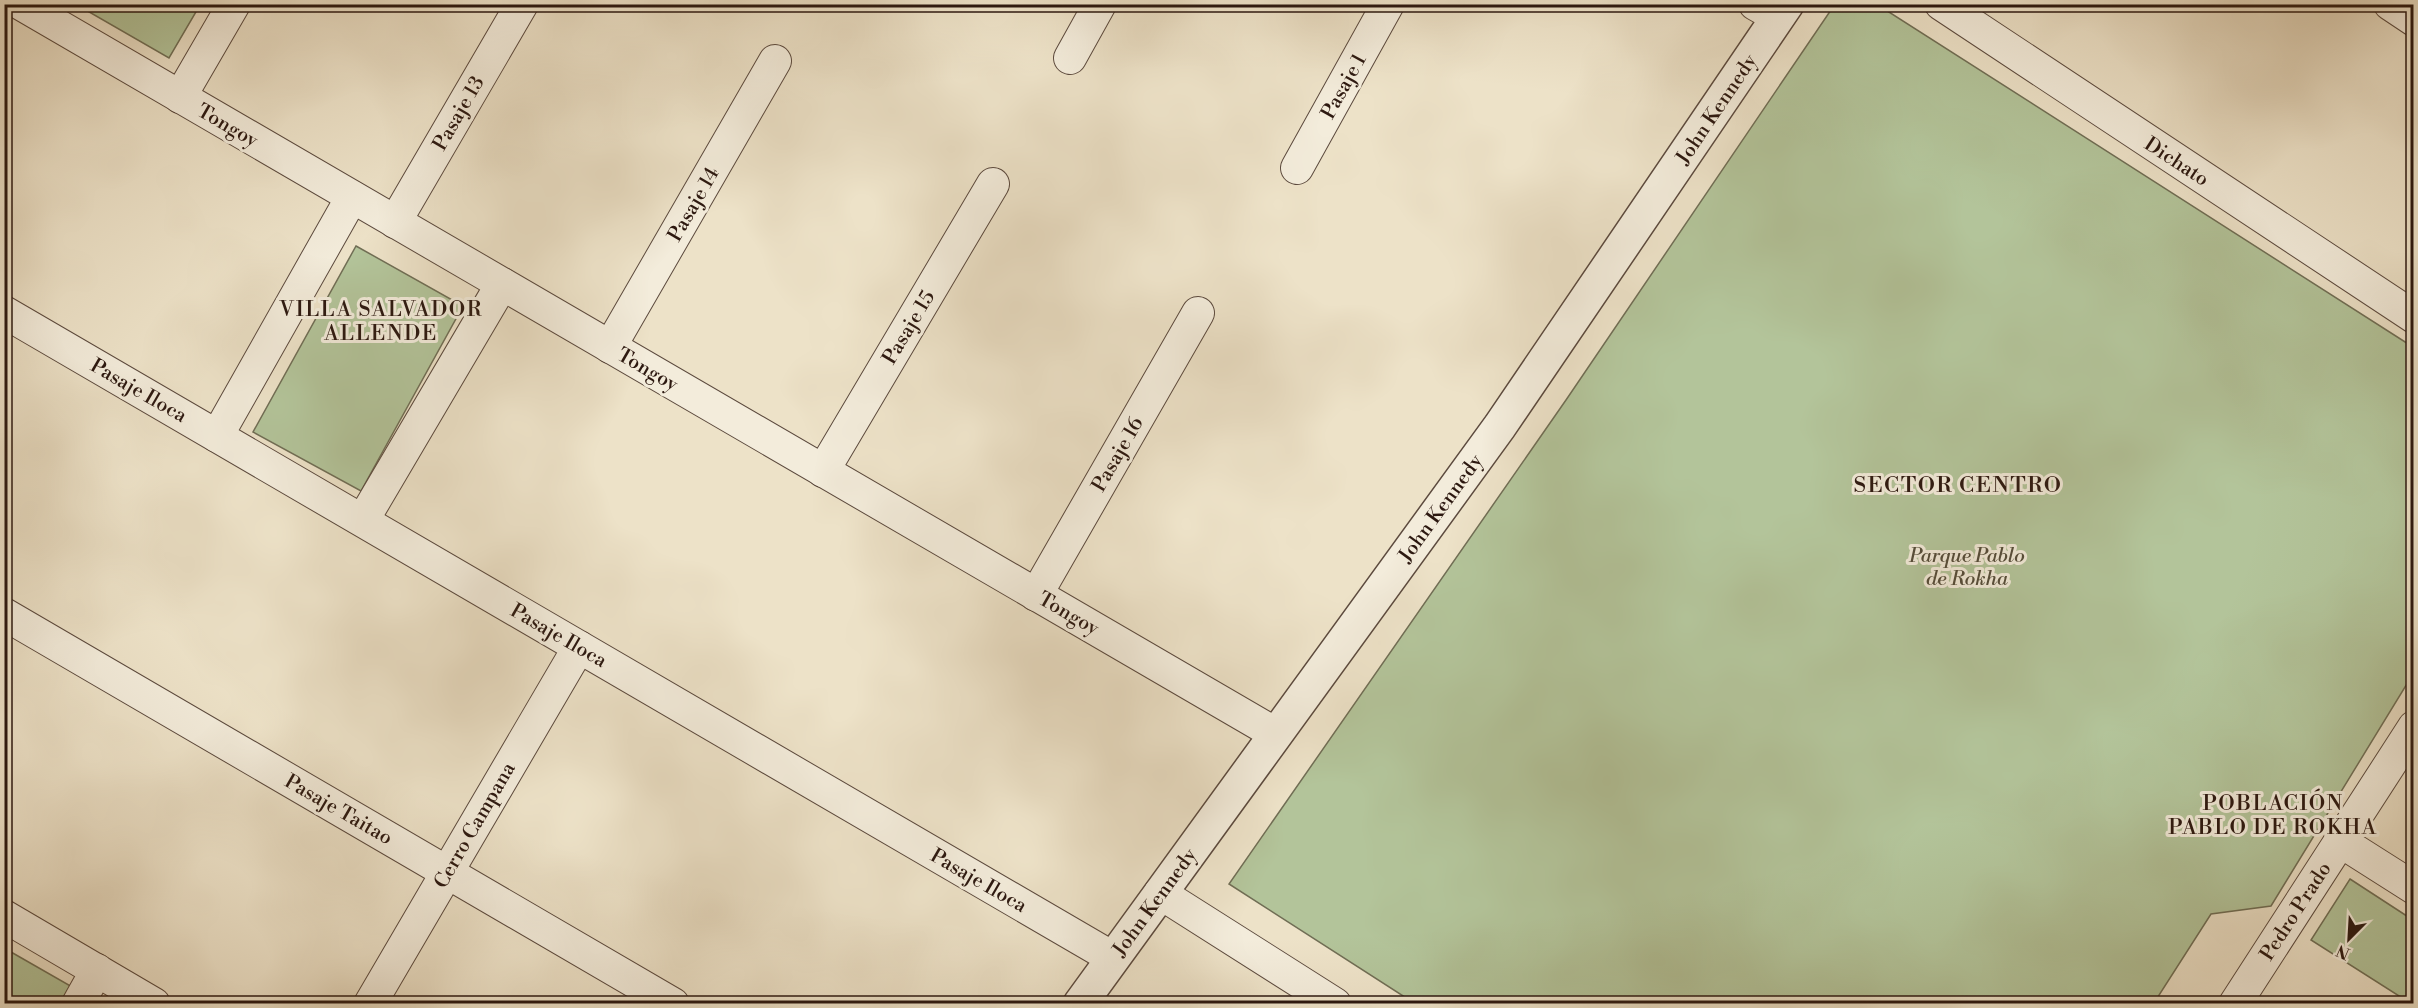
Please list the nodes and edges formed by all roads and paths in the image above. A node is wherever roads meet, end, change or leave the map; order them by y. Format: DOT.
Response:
graph roads {
  1 [pos="21,4"];
  2 [pos="234,4"];
  3 [pos="522,4"];
  4 [pos="1100,4"];
  5 [pos="1388,4"];
  6 [pos="1941,4"];
  7 [pos="2390,4"];
  8 [pos="1774,9"];
  9 [pos="2414,20"];
  10 [pos="1070,58"];
  11 [pos="775,61"];
  12 [pos="180,97"];
  13 [pos="1297,168"];
  14 [pos="993,184"];
  15 [pos="352,197"];
  16 [pos="395,222"];
  17 [pos="502,284"];
  18 [pos="4,312"];
  19 [pos="1198,313"];
  20 [pos="2414,316"];
  21 [pos="610,347"];
  22 [pos="217,436"];
  23 [pos="823,471"];
  24 [pos="363,520"];
  25 [pos="1036,595"];
  26 [pos="4,614"];
  27 [pos="579,647"];
  28 [pos="2414,727"];
  29 [pos="1276,734"];
  30 [pos="2340,841"];
  31 [pos="447,872"];
  32 [pos="2414,888"];
  33 [pos="1160,893"];
  34 [pos="4,916"];
  35 [pos="1113,958"];
  36 [pos="97,970"];
  37 [pos="78,1004"];
  38 [pos="154,1004"];
  39 [pos="370,1004"];
  40 [pos="673,1004"];
  41 [pos="1080,1004"];
  42 [pos="1335,1004"];
  43 [pos="2235,1004"];
  1 -- 12 [label="street, Tongoy"];
  2 -- 12 [label="street"];
  3 -- 16 [label="street, Pasaje 13"];
  4 -- 10 [label="street"];
  5 -- 13 [label="street, Pasaje 1"];
  6 -- 20 [label="street, Dichato"];
  7 -- 9 [label="street"];
  8 -- 29 [label="street, John Kennedy"];
  11 -- 21 [label="street, Pasaje 14"];
  12 -- 15 [label="street, Tongoy"];
  14 -- 23 [label="street, Pasaje 15"];
  15 -- 16 [label="street, Tongoy"];
  15 -- 22 [label="street"];
  16 -- 17 [label="street, Tongoy"];
  17 -- 21 [label="street, Tongoy"];
  17 -- 24 [label="street"];
  18 -- 22 [label="street, Pasaje Iloca"];
  19 -- 25 [label="street, Pasaje 16"];
  21 -- 23 [label="street, Tongoy"];
  22 -- 24 [label="street, Pasaje Iloca"];
  23 -- 25 [label="street, Tongoy"];
  24 -- 27 [label="street, Pasaje Iloca"];
  25 -- 29 [label="street, Tongoy"];
  26 -- 31 [label="street, Pasaje Taitao"];
  27 -- 31 [label="street, Cerro Campana"];
  27 -- 35 [label="street, Pasaje Iloca"];
  28 -- 30 [label="street, Pedro Prado"];
  29 -- 33 [label="street, John Kennedy"];
  30 -- 32 [label="street"];
  30 -- 43 [label="street, Pedro Prado"];
  31 -- 39 [label="street, Cerro Campana"];
  31 -- 40 [label="street, Pasaje Taitao"];
  33 -- 35 [label="street, John Kennedy"];
  33 -- 42 [label="street"];
  34 -- 36 [label="street"];
  35 -- 41 [label="street, John Kennedy"];
  36 -- 37 [label="street"];
  36 -- 38 [label="street"];
}
